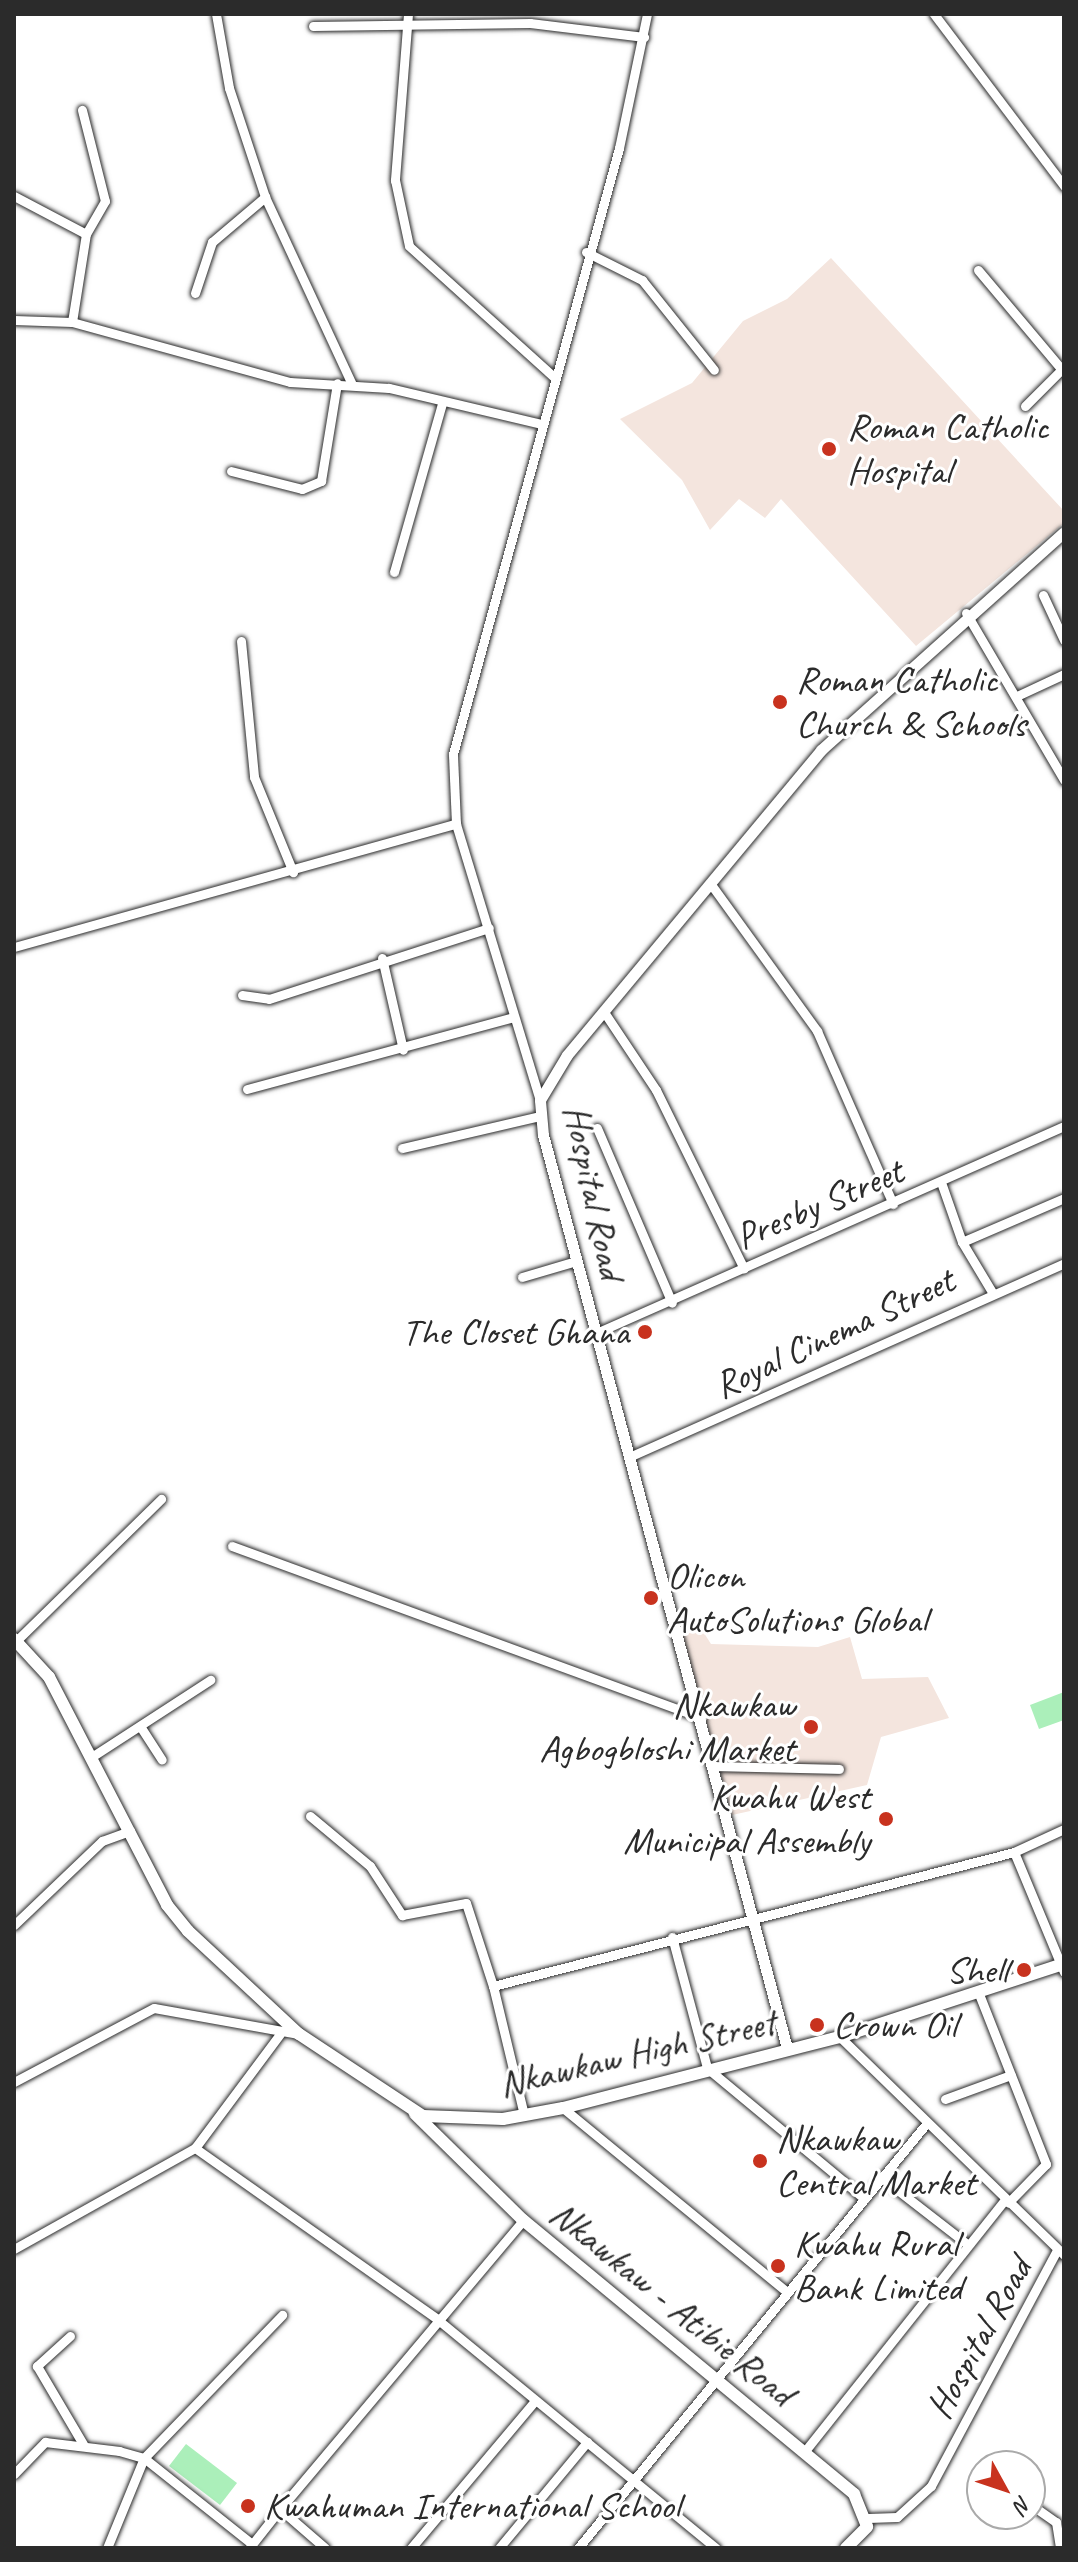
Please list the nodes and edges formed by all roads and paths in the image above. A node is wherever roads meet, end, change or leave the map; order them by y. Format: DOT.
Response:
graph roads {
  1 [pos="216,14"];
  2 [pos="408,14"];
  3 [pos="647,14"];
  4 [pos="934,14"];
  5 [pos="313,26"];
  6 [pos="408,26"];
  7 [pos="644,37"];
  8 [pos="82,110"];
  9 [pos="1064,186"];
  10 [pos="14,196"];
  11 [pos="265,197"];
  12 [pos="86,234"];
  13 [pos="586,252"];
  14 [pos="978,270"];
  15 [pos="195,293"];
  16 [pos="14,320"];
  17 [pos="72,322"];
  18 [pos="714,370"];
  19 [pos="1063,370"];
  20 [pos="553,376"];
  21 [pos="337,383"];
  22 [pos="352,384"];
  23 [pos="442,404"];
  24 [pos="1025,406"];
  25 [pos="541,424"];
  26 [pos="231,471"];
  27 [pos="1064,532"];
  28 [pos="394,572"];
  29 [pos="1043,595"];
  30 [pos="966,613"];
  31 [pos="1064,640"];
  32 [pos="241,641"];
  33 [pos="1064,674"];
  34 [pos="1019,695"];
  35 [pos="1064,780"];
  36 [pos="456,824"];
  37 [pos="293,872"];
  38 [pos="710,883"];
  39 [pos="489,928"];
  40 [pos="14,947"];
  41 [pos="382,958"];
  42 [pos="242,995"];
  43 [pos="604,1012"];
  44 [pos="511,1018"];
  45 [pos="403,1050"];
  46 [pos="247,1089"];
  47 [pos="540,1100"];
  48 [pos="540,1116"];
  49 [pos="1064,1126"];
  50 [pos="597,1128"];
  51 [pos="402,1148"];
  52 [pos="942,1185"];
  53 [pos="1064,1198"];
  54 [pos="893,1204"];
  55 [pos="962,1242"];
  56 [pos="576,1261"];
  57 [pos="1064,1263"];
  58 [pos="744,1269"];
  59 [pos="522,1277"];
  60 [pos="992,1292"];
  61 [pos="672,1303"];
  62 [pos="596,1333"];
  63 [pos="629,1457"];
  64 [pos="161,1499"];
  65 [pos="232,1546"];
  66 [pos="15,1641"];
  67 [pos="210,1680"];
  68 [pos="701,1718"];
  69 [pos="140,1726"];
  70 [pos="93,1756"];
  71 [pos="162,1760"];
  72 [pos="716,1766"];
  73 [pos="839,1769"];
  74 [pos="310,1816"];
  75 [pos="1064,1829"];
  76 [pos="130,1831"];
  77 [pos="1014,1852"];
  78 [pos="751,1916"];
  79 [pos="14,1925"];
  80 [pos="672,1937"];
  81 [pos="1063,1967"];
  82 [pos="493,1986"];
  83 [pos="979,1994"];
  84 [pos="280,2034"];
  85 [pos="299,2034"];
  86 [pos="840,2037"];
  87 [pos="787,2048"];
  88 [pos="707,2068"];
  89 [pos="1011,2075"];
  90 [pos="14,2082"];
  91 [pos="945,2099"];
  92 [pos="407,2107"];
  93 [pos="563,2108"];
  94 [pos="524,2115"];
  95 [pos="926,2124"];
  96 [pos="195,2148"];
  97 [pos="882,2178"];
  98 [pos="865,2199"];
  99 [pos="1006,2202"];
  100 [pos="523,2220"];
  101 [pos="967,2244"];
  102 [pos="14,2249"];
  103 [pos="1060,2252"];
  104 [pos="786,2291"];
  105 [pos="282,2315"];
  106 [pos="437,2319"];
  107 [pos="70,2336"];
  108 [pos="719,2379"];
  109 [pos="534,2402"];
  110 [pos="587,2442"];
  111 [pos="83,2444"];
  112 [pos="805,2451"];
  113 [pos="144,2458"];
  114 [pos="14,2474"];
  115 [pos="636,2478"];
  116 [pos="280,2509"];
  117 [pos="1046,2515"];
  118 [pos="868,2518"];
  119 [pos="250,2546"];
  120 [pos="107,2548"];
  121 [pos="325,2548"];
  122 [pos="411,2548"];
  123 [pos="499,2548"];
  124 [pos="578,2548"];
  125 [pos="716,2548"];
  126 [pos="846,2548"];
  127 [pos="1060,2548"];
  1 -- 11 [label="street"];
  2 -- 6 [label="street"];
  3 -- 7 [label="street"];
  4 -- 9 [label="street"];
  5 -- 6 [label="street"];
  6 -- 7 [label="street"];
  6 -- 20 [label="street"];
  7 -- 13 [label="street"];
  8 -- 12 [label="street"];
  10 -- 12 [label="street"];
  11 -- 15 [label="street"];
  11 -- 22 [label="street"];
  12 -- 17 [label="street"];
  13 -- 18 [label="street"];
  13 -- 20 [label="street"];
  14 -- 19 [label="street"];
  16 -- 17 [label="street"];
  17 -- 21 [label="street"];
  19 -- 24 [label="street"];
  20 -- 25 [label="street"];
  21 -- 22 [label="street"];
  21 -- 26 [label="street"];
  22 -- 23 [label="street"];
  23 -- 25 [label="street"];
  23 -- 28 [label="street"];
  25 -- 36 [label="street"];
  27 -- 30 [label="street, Hospital Road"];
  29 -- 31 [label="street"];
  30 -- 34 [label="street"];
  30 -- 38 [label="street, Hospital Road"];
  32 -- 37 [label="street"];
  33 -- 34 [label="street"];
  34 -- 35 [label="street"];
  36 -- 37 [label="street"];
  36 -- 39 [label="street"];
  37 -- 40 [label="street"];
  38 -- 43 [label="street, Hospital Road"];
  38 -- 54 [label="street"];
  39 -- 41 [label="street"];
  39 -- 44 [label="street"];
  41 -- 42 [label="street"];
  41 -- 45 [label="street"];
  43 -- 47 [label="street, Hospital Road"];
  43 -- 58 [label="street"];
  44 -- 45 [label="street"];
  44 -- 47 [label="street"];
  45 -- 46 [label="street"];
  47 -- 48 [label="street, Hospital Road"];
  48 -- 51 [label="street"];
  48 -- 56 [label="street, Hospital Road"];
  49 -- 52 [label="street, Presby Street"];
  50 -- 61 [label="street"];
  52 -- 54 [label="street, Presby Street"];
  52 -- 55 [label="street"];
  53 -- 55 [label="street"];
  54 -- 58 [label="street, Presby Street"];
  55 -- 60 [label="street"];
  56 -- 59 [label="street"];
  56 -- 62 [label="street, Hospital Road"];
  57 -- 60 [label="street, Royal Cinema Street"];
  58 -- 61 [label="street, Presby Street"];
  60 -- 63 [label="street, Royal Cinema Street"];
  61 -- 62 [label="street, Presby Street"];
  62 -- 63 [label="street, Hospital Road"];
  63 -- 68 [label="street, Hospital Road"];
  64 -- 66 [label="street"];
  65 -- 68 [label="street"];
  66 -- 70 [label="main road, Nkawkaw High Street"];
  67 -- 69 [label="street"];
  68 -- 72 [label="street, Hospital Road"];
  69 -- 70 [label="street"];
  69 -- 71 [label="street"];
  70 -- 76 [label="main road, Nkawkaw High Street"];
  72 -- 73 [label="street"];
  72 -- 78 [label="street, Hospital Road"];
  74 -- 82 [label="street"];
  75 -- 77 [label="street"];
  76 -- 79 [label="street"];
  76 -- 85 [label="main road, Nkawkaw High Street"];
  77 -- 78 [label="street"];
  77 -- 81 [label="street"];
  78 -- 80 [label="street"];
  78 -- 87 [label="street, Hospital Road"];
  80 -- 82 [label="street"];
  80 -- 88 [label="street"];
  81 -- 83 [label="main road, Nkawkaw High Street"];
  82 -- 94 [label="street"];
  83 -- 86 [label="main road, Nkawkaw High Street"];
  83 -- 89 [label="street"];
  84 -- 85 [label="street"];
  84 -- 90 [label="street"];
  84 -- 96 [label="street"];
  85 -- 92 [label="main road, Nkawkaw High Street"];
  86 -- 87 [label="main road, Nkawkaw High Street"];
  86 -- 95 [label="street, Hospital Road"];
  87 -- 88 [label="main road, Nkawkaw High Street"];
  88 -- 93 [label="main road, Nkawkaw High Street"];
  88 -- 98 [label="street"];
  89 -- 91 [label="street"];
  89 -- 99 [label="street"];
  92 -- 94 [label="main road, Nkawkaw High Street"];
  92 -- 100 [label="main road, Nkawkaw - Atibie Road"];
  93 -- 94 [label="main road, Nkawkaw High Street"];
  93 -- 104 [label="street"];
  95 -- 97 [label="street"];
  95 -- 99 [label="street, Hospital Road"];
  96 -- 102 [label="street"];
  96 -- 106 [label="street"];
  97 -- 98 [label="street"];
  97 -- 101 [label="street"];
  98 -- 104 [label="street"];
  99 -- 101 [label="street"];
  99 -- 103 [label="street, Hospital Road"];
  100 -- 106 [label="street"];
  100 -- 108 [label="main road, Nkawkaw - Atibie Road"];
  101 -- 112 [label="street"];
  103 -- 118 [label="street, Hospital Road"];
  104 -- 108 [label="street"];
  105 -- 113 [label="street"];
  106 -- 109 [label="street"];
  106 -- 116 [label="street"];
  107 -- 111 [label="street"];
  108 -- 112 [label="main road, Nkawkaw - Atibie Road"];
  108 -- 115 [label="street"];
  109 -- 110 [label="street"];
  109 -- 122 [label="street"];
  110 -- 115 [label="street"];
  110 -- 123 [label="street"];
  111 -- 113 [label="street"];
  111 -- 114 [label="street"];
  112 -- 118 [label="main road, Nkawkaw - Atibie Road"];
  113 -- 119 [label="street"];
  113 -- 120 [label="street"];
  115 -- 124 [label="street"];
  115 -- 125 [label="street"];
  116 -- 119 [label="street"];
  116 -- 121 [label="street"];
  117 -- 127 [label="street"];
  118 -- 126 [label="main road"];
}
